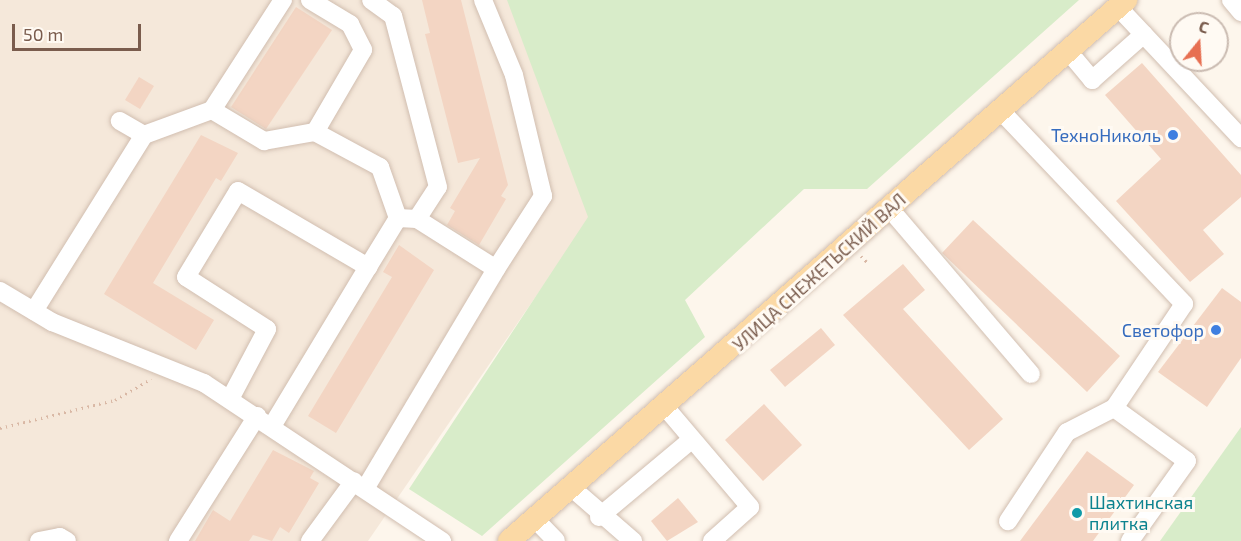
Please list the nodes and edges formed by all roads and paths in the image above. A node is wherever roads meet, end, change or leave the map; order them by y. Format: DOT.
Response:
graph roads {
  1 [pos="283,0"];
  2 [pos="310,0"];
  3 [pos="370,0"];
  4 [pos="483,0"];
  5 [pos="1231,0"];
  6 [pos="1122,3"];
  7 [pos="1241,12"];
  8 [pos="1144,34"];
  9 [pos="1068,51"];
  10 [pos="212,110"];
  11 [pos="1000,111"];
  12 [pos="120,121"];
  13 [pos="315,132"];
  14 [pos="144,135"];
  15 [pos="1241,138"];
  16 [pos="890,209"];
  17 [pos="398,218"];
  18 [pos="417,219"];
  19 [pos="368,267"];
  20 [pos="496,269"];
  21 [pos="0,291"];
  22 [pos="34,311"];
  23 [pos="169,369"];
  24 [pos="1031,374"];
  25 [pos="230,399"];
  26 [pos="666,408"];
  27 [pos="1114,408"];
  28 [pos="264,421"];
  29 [pos="0,428"];
  30 [pos="691,440"];
  31 [pos="360,485"];
  32 [pos="572,488"];
  33 [pos="599,517"];
  34 [pos="535,519"];
  35 [pos="1008,521"];
  36 [pos="39,541"];
  37 [pos="67,541"];
  38 [pos="178,541"];
  39 [pos="310,541"];
  40 [pos="442,541"];
  41 [pos="509,541"];
  42 [pos="556,541"];
  43 [pos="633,541"];
  44 [pos="712,541"];
  45 [pos="1130,541"];
  1 -- 10 [label="lane"];
  2 -- 13 [label="lane"];
  3 -- 18 [label="lane"];
  4 -- 20 [label="lane"];
  5 -- 7 [label="lane"];
  6 -- 8 [label="lane"];
  6 -- 9 [label="main road, УЛИЦА СНЕЖЕТЬСКИЙ ВАЛ"];
  8 -- 9 [label="lane"];
  8 -- 15 [label="lane"];
  9 -- 11 [label="main road, УЛИЦА СНЕЖЕТЬСКИЙ ВАЛ"];
  10 -- 13 [label="lane"];
  10 -- 14 [label="lane"];
  11 -- 16 [label="main road, УЛИЦА СНЕЖЕТЬСКИЙ ВАЛ"];
  11 -- 27 [label="lane"];
  12 -- 14 [label="lane"];
  13 -- 17 [label="lane"];
  14 -- 22 [label="lane"];
  16 -- 24 [label="lane"];
  16 -- 26 [label="main road, УЛИЦА СНЕЖЕТЬСКИЙ ВАЛ"];
  17 -- 18 [label="lane"];
  17 -- 19 [label="lane"];
  18 -- 20 [label="lane"];
  19 -- 25 [label="lane"];
  19 -- 28 [label="lane"];
  20 -- 31 [label="lane"];
  21 -- 22 [label="lane"];
  22 -- 23 [label="lane"];
  23 -- 25 [label="lane"];
  23 -- 29 [label="path"];
  25 -- 28 [label="lane"];
  26 -- 30 [label="lane"];
  26 -- 32 [label="main road, УЛИЦА СНЕЖЕТЬСКИЙ ВАЛ"];
  27 -- 35 [label="lane"];
  27 -- 45 [label="lane"];
  28 -- 31 [label="lane"];
  28 -- 38 [label="lane"];
  30 -- 33 [label="lane"];
  30 -- 44 [label="lane"];
  31 -- 39 [label="lane"];
  31 -- 40 [label="lane"];
  32 -- 33 [label="lane"];
  32 -- 34 [label="main road, УЛИЦА СНЕЖЕТЬСКИЙ ВАЛ"];
  33 -- 43 [label="lane"];
  34 -- 41 [label="main road, УЛИЦА СНЕЖЕТЬСКИЙ ВАЛ"];
  34 -- 42 [label="lane"];
  36 -- 37 [label="lane"];
}
